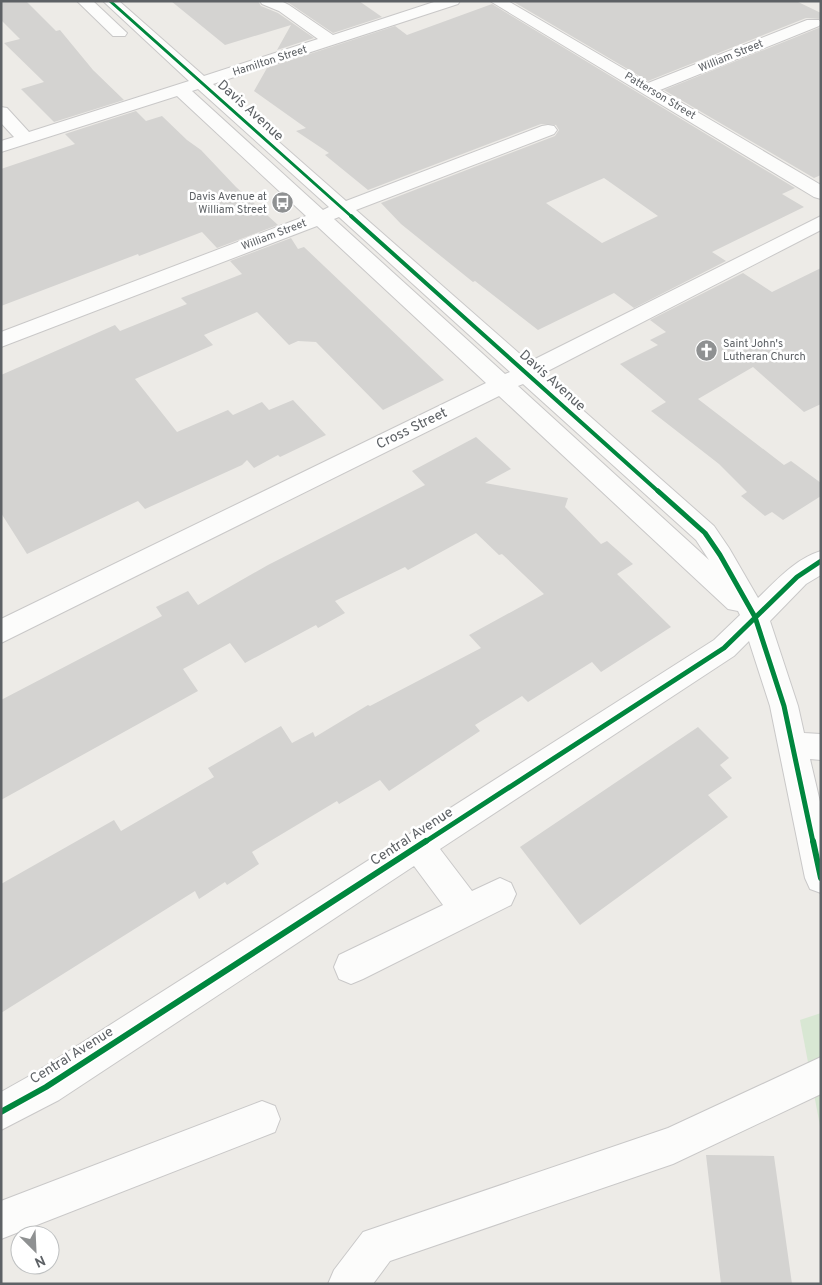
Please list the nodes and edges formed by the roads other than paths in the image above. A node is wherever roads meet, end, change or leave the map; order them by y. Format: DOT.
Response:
graph roads {
  1 [pos="84,1"];
  2 [pos="110,1"];
  3 [pos="267,1"];
  4 [pos="453,1"];
  5 [pos="497,1"];
  6 [pos="813,24"];
  7 [pos="331,41"];
  8 [pos="201,83"];
  9 [pos="180,89"];
  10 [pos="648,89"];
  11 [pos="1,112"];
  12 [pos="548,130"];
  13 [pos="26,140"];
  14 [pos="1,147"];
  15 [pos="821,193"];
  16 [pos="342,208"];
  17 [pos="319,217"];
  18 [pos="821,222"];
  19 [pos="1,340"];
  20 [pos="526,373"];
  21 [pos="502,384"];
  22 [pos="821,561"];
  23 [pos="755,618"];
  24 [pos="1,632"];
  25 [pos="807,746"];
  26 [pos="418,846"];
  27 [pos="821,878"];
  28 [pos="500,894"];
  29 [pos="467,911"];
  30 [pos="351,967"];
  31 [pos="821,1076"];
  32 [pos="1,1112"];
  33 [pos="262,1119"];
  34 [pos="1,1220"];
  35 [pos="348,1284"];
  1 -- 9 [label="street, Davis Avenue"];
  2 -- 8 [label="street, Davis Avenue"];
  3 -- 7 [label="street"];
  4 -- 7 [label="street, Hamilton Street"];
  5 -- 10 [label="street, Patterson Street"];
  6 -- 10 [label="street, William Street"];
  7 -- 8 [label="street, Hamilton Street"];
  8 -- 9 [label="street, Hamilton Street"];
  8 -- 16 [label="street, Davis Avenue"];
  9 -- 13 [label="street, Hamilton Street"];
  9 -- 17 [label="street, Davis Avenue"];
  10 -- 15 [label="street, Patterson Street"];
  11 -- 13 [label="street"];
  12 -- 16 [label="street, William Street"];
  13 -- 14 [label="street, Hamilton Street"];
  16 -- 17 [label="street, William Street"];
  16 -- 20 [label="street, Davis Avenue"];
  17 -- 19 [label="street, William Street"];
  17 -- 21 [label="street, Davis Avenue"];
  18 -- 20 [label="street, Cross Street"];
  20 -- 21 [label="street, Cross Street"];
  20 -- 23 [label="street, Davis Avenue"];
  21 -- 23 [label="street, Davis Avenue"];
  21 -- 24 [label="street, Cross Street"];
  22 -- 23 [label="street, Central Avenue"];
  23 -- 25 [label="street, Davis Avenue"];
  23 -- 26 [label="street, Central Avenue"];
  25 -- 27 [label="street, Davis Avenue"];
  26 -- 29 [label="street"];
  26 -- 32 [label="street, Central Avenue"];
  28 -- 29 [label="street"];
  29 -- 30 [label="street"];
  31 -- 35 [label="street"];
  33 -- 34 [label="street"];
}
